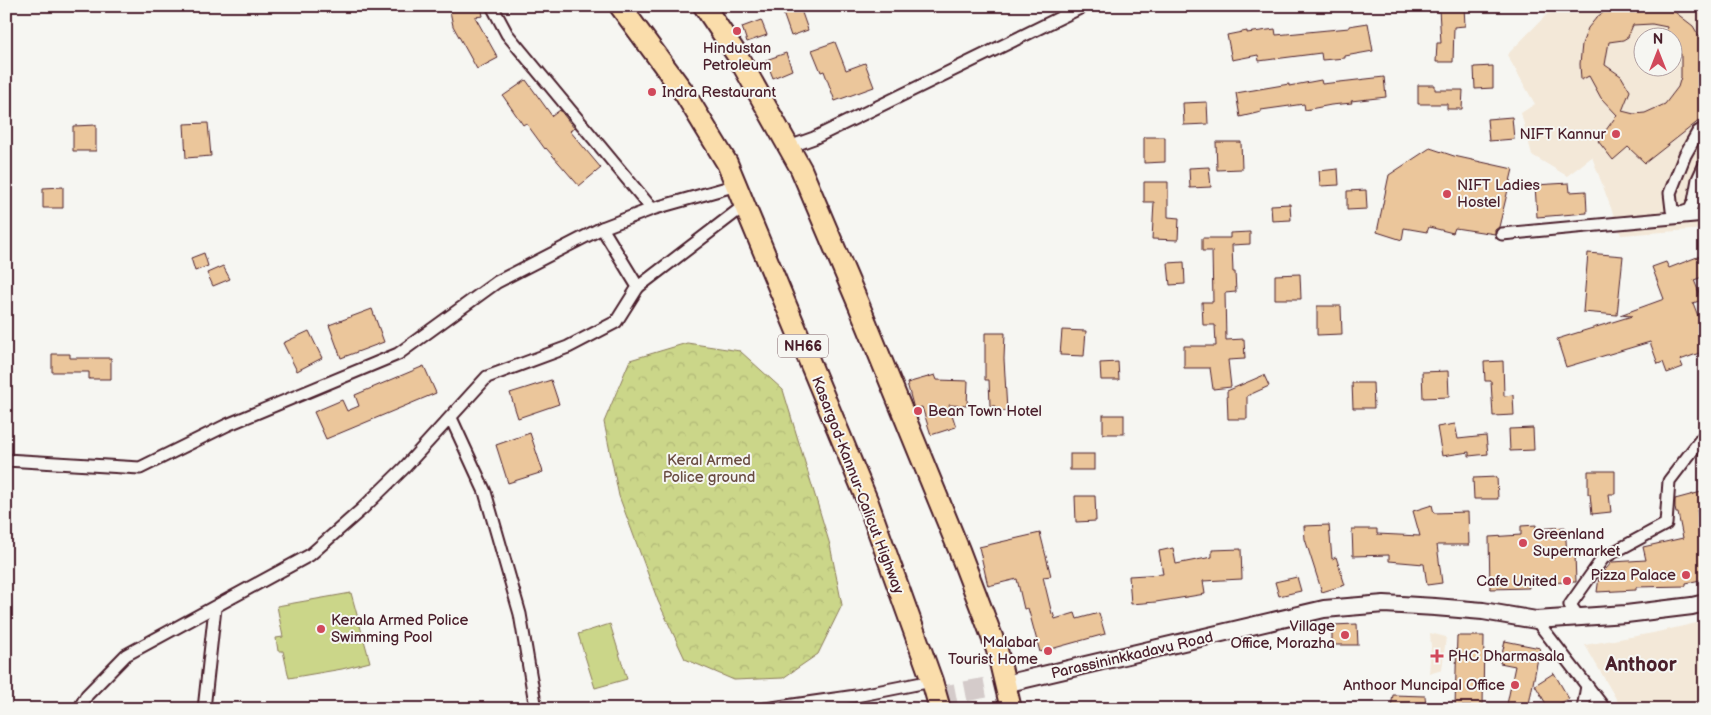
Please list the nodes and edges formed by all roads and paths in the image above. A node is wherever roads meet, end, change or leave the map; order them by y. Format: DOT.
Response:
graph roads {
  1 [pos="492,6"];
  2 [pos="620,6"];
  3 [pos="704,6"];
  4 [pos="1084,6"];
  5 [pos="1705,128"];
  6 [pos="789,147"];
  7 [pos="1705,164"];
  8 [pos="737,185"];
  9 [pos="745,205"];
  10 [pos="652,209"];
  11 [pos="1705,215"];
  12 [pos="602,228"];
  13 [pos="1502,234"];
  14 [pos="638,287"];
  15 [pos="451,418"];
  16 [pos="1705,434"];
  17 [pos="6,460"];
  18 [pos="1705,603"];
  19 [pos="214,608"];
  20 [pos="1578,616"];
  21 [pos="1536,620"];
  22 [pos="932,681"];
  23 [pos="1005,684"];
  24 [pos="1587,686"];
  25 [pos="79,709"];
  26 [pos="204,709"];
  27 [pos="536,709"];
  28 [pos="765,709"];
  29 [pos="940,709"];
  30 [pos="1011,709"];
  31 [pos="1583,709"];
  32 [pos="1605,709"];
  1 -- 10 [label="street"];
  2 -- 8 [label="highway, Kasargod-Kannur-Calicut Highway / NH66"];
  3 -- 6 [label="highway"];
  4 -- 6 [label="street"];
  5 -- 7 [label="street"];
  6 -- 23 [label="highway"];
  8 -- 9 [label="highway, Kasargod-Kannur-Calicut Highway / NH66"];
  8 -- 10 [label="street"];
  9 -- 14 [label="street"];
  9 -- 22 [label="highway, Kasargod-Kannur-Calicut Highway / NH66"];
  10 -- 12 [label="street"];
  11 -- 13 [label="street"];
  12 -- 14 [label="street"];
  12 -- 17 [label="street"];
  14 -- 15 [label="street"];
  15 -- 19 [label="street"];
  15 -- 27 [label="street"];
  16 -- 20 [label="street"];
  18 -- 20 [label="main road, Parassininkkadavu Road"];
  19 -- 25 [label="street"];
  19 -- 26 [label="street"];
  20 -- 21 [label="main road, Parassininkkadavu Road"];
  21 -- 23 [label="main road, Parassininkkadavu Road"];
  21 -- 24 [label="street"];
  22 -- 28 [label="street"];
  22 -- 29 [label="highway, Kasargod-Kannur-Calicut Highway / NH66"];
  23 -- 30 [label="highway"];
  24 -- 31 [label="street"];
  24 -- 32 [label="street"];
}
